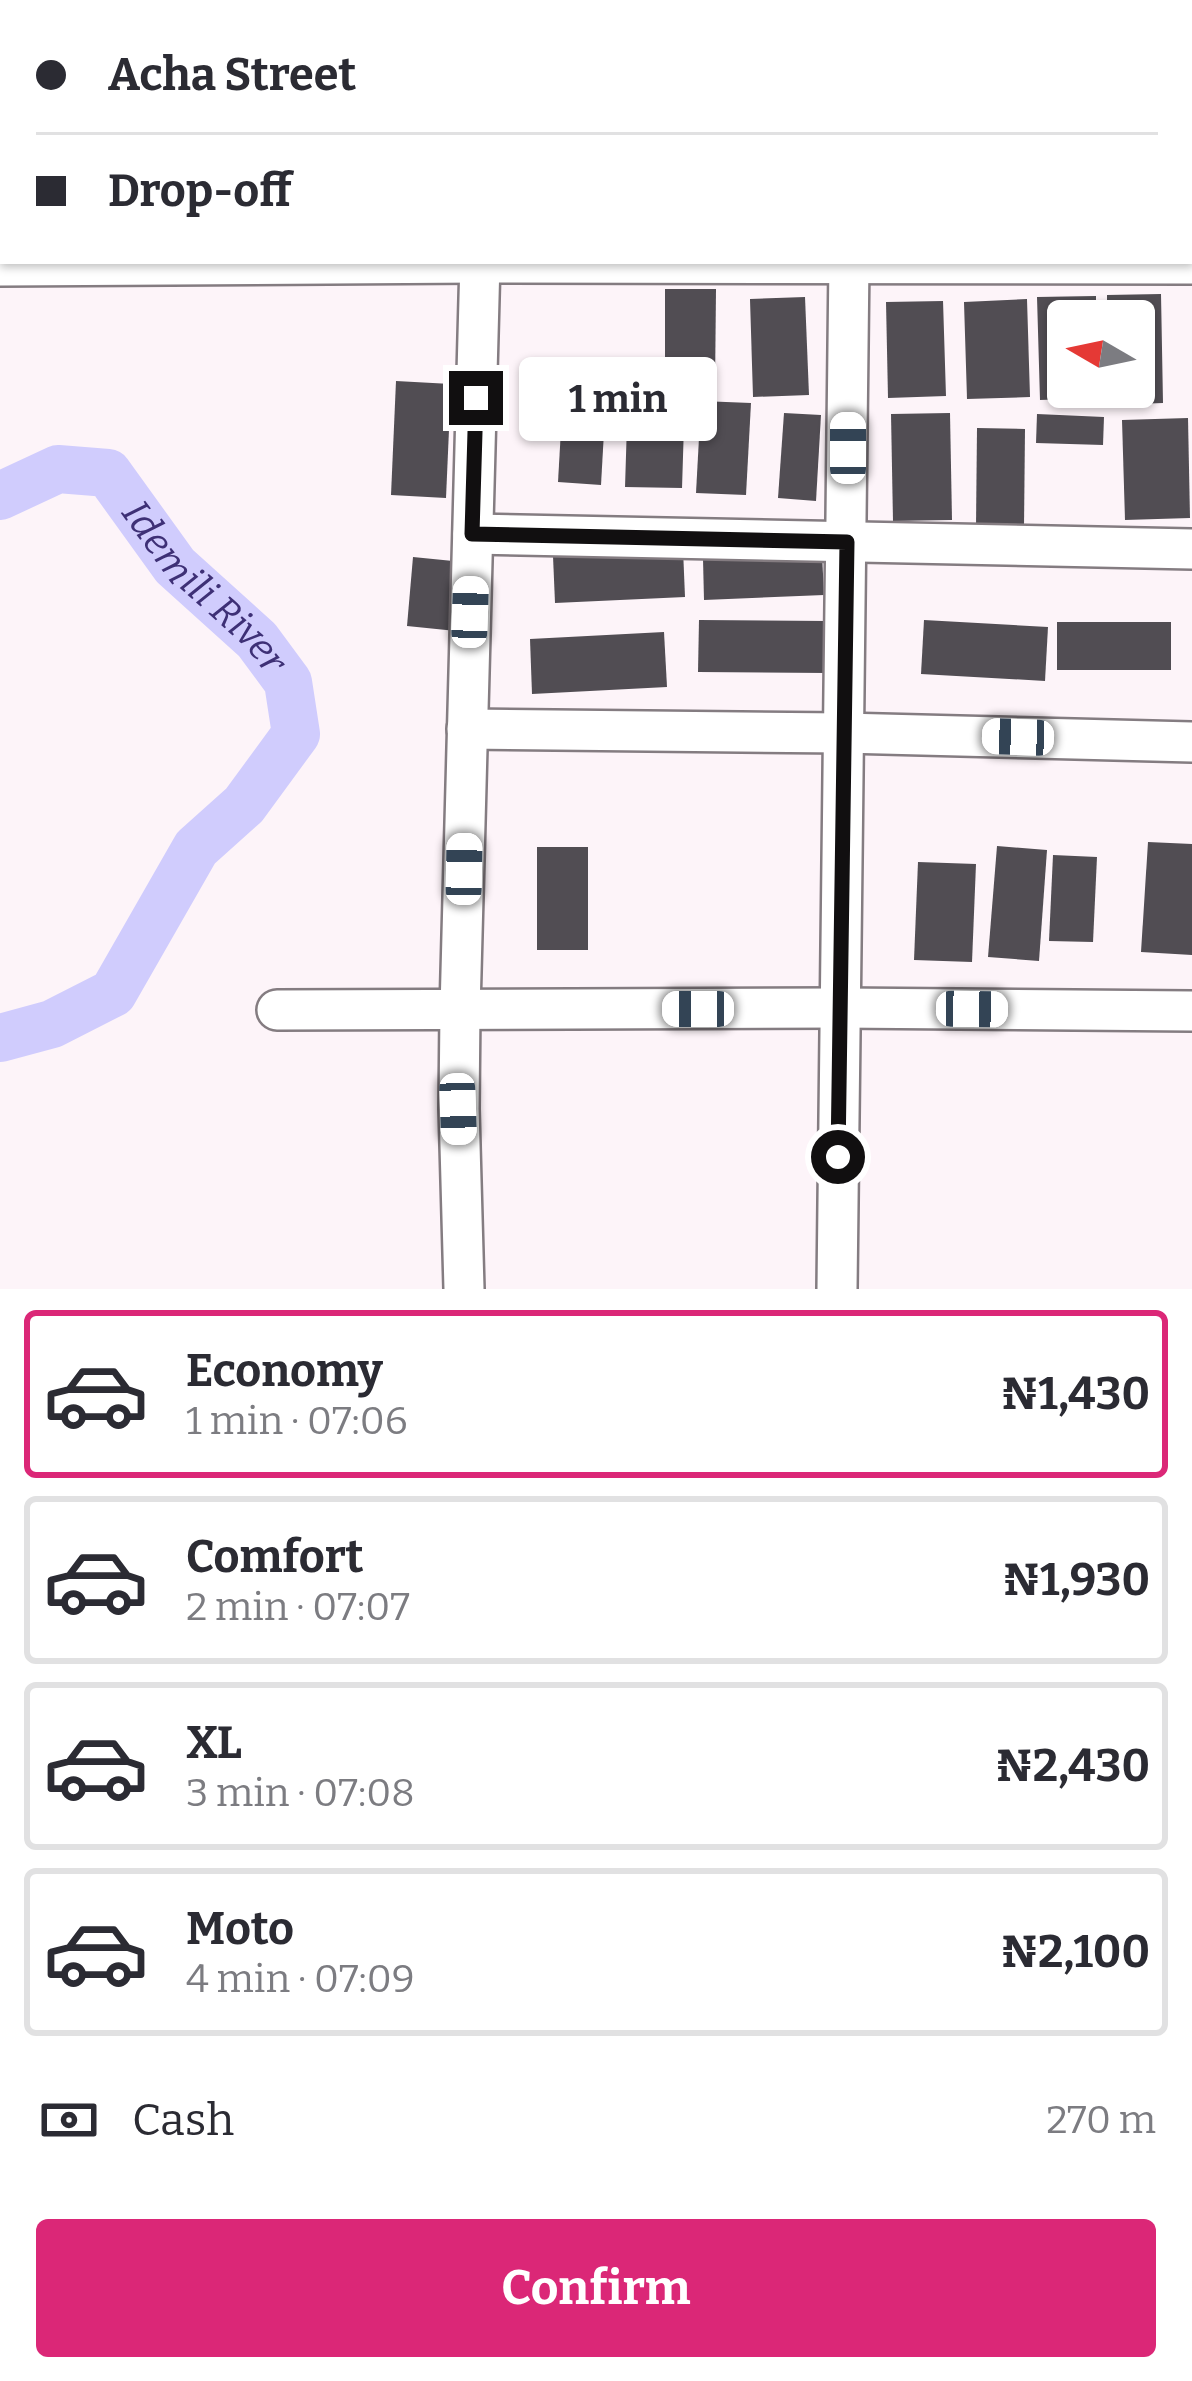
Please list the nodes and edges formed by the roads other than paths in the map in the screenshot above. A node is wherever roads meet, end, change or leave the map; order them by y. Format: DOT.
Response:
graph roads {
  1 [pos="240,264"];
  2 [pos="480,264"];
  3 [pos="849,264"];
  4 [pos="0,266"];
  5 [pos="472,534"];
  6 [pos="847,542"];
  7 [pos="1192,549"];
  8 [pos="467,729"];
  9 [pos="844,733"];
  10 [pos="1192,742"];
  11 [pos="840,1008"];
  12 [pos="277,1010"];
  13 [pos="460,1010"];
  14 [pos="1192,1012"];
  15 [pos="464,1289"];
  16 [pos="837,1289"];
  1 -- 4 [label="street"];
  2 -- 5 [label="street"];
  3 -- 6 [label="street"];
  5 -- 6 [label="street"];
  5 -- 8 [label="street"];
  6 -- 7 [label="street"];
  6 -- 9 [label="street"];
  8 -- 9 [label="street"];
  8 -- 13 [label="street"];
  9 -- 10 [label="street"];
  9 -- 11 [label="street"];
  11 -- 13 [label="street"];
  11 -- 14 [label="street"];
  11 -- 16 [label="street"];
  12 -- 13 [label="street"];
  13 -- 15 [label="street"];
}
